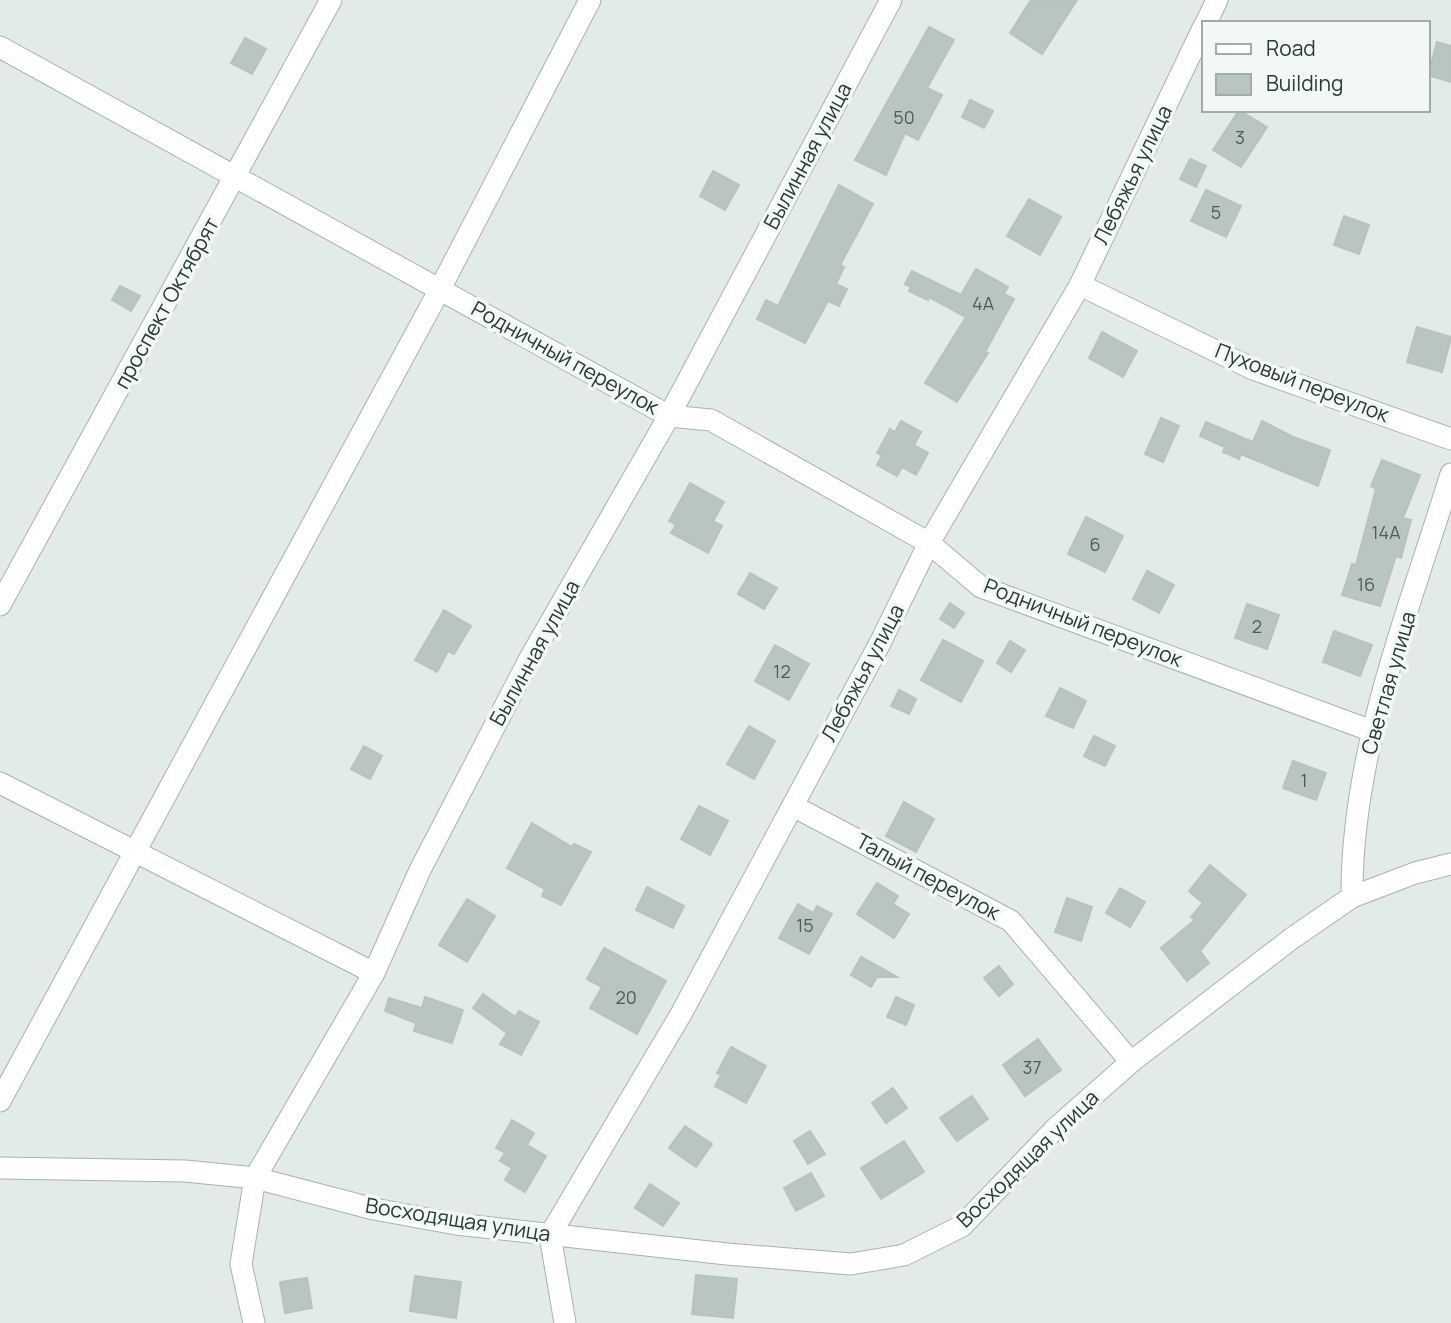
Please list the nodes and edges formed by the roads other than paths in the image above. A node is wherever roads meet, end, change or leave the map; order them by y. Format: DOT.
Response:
graph roads {
  1 [pos="331,0"];
  2 [pos="590,0"];
  3 [pos="891,0"];
  4 [pos="1217,0"];
  5 [pos="1206,21"];
  6 [pos="1202,30"];
  7 [pos="0,47"];
  8 [pos="237,176"];
  9 [pos="1080,285"];
  10 [pos="440,289"];
  11 [pos="669,416"];
  12 [pos="1451,439"];
  13 [pos="1451,474"];
  14 [pos="929,543"];
  15 [pos="0,606"];
  16 [pos="1372,731"];
  17 [pos="0,783"];
  18 [pos="793,806"];
  19 [pos="134,852"];
  20 [pos="1451,864"];
  21 [pos="1352,897"];
  22 [pos="374,973"];
  23 [pos="1130,1062"];
  24 [pos="0,1101"];
  25 [pos="0,1168"];
  26 [pos="255,1178"];
  27 [pos="550,1235"];
  28 [pos="254,1323"];
  29 [pos="565,1323"];
  1 -- 8 [label="street, проспект Октябрят"];
  2 -- 10 [label="street"];
  3 -- 11 [label="street, Былинная улица"];
  4 -- 5 [label="street, Лебяжья улица"];
  6 -- 9 [label="street, Лебяжья улица"];
  7 -- 8 [label="street, Родничный переулок"];
  8 -- 10 [label="street, Родничный переулок"];
  8 -- 15 [label="street, проспект Октябрят"];
  9 -- 12 [label="street, Пуховый переулок"];
  9 -- 14 [label="street, Лебяжья улица"];
  10 -- 11 [label="street, Родничный переулок"];
  10 -- 19 [label="street"];
  11 -- 14 [label="street, Родничный переулок"];
  11 -- 22 [label="street, Былинная улица"];
  13 -- 16 [label="street, Светлая улица"];
  14 -- 16 [label="street, Родничный переулок"];
  14 -- 18 [label="street, Лебяжья улица"];
  16 -- 21 [label="street, Светлая улица"];
  17 -- 19 [label="street"];
  18 -- 23 [label="street, Талый переулок"];
  18 -- 27 [label="street, Лебяжья улица"];
  19 -- 22 [label="street"];
  19 -- 24 [label="street"];
  20 -- 21 [label="street, Восходящая улица"];
  21 -- 23 [label="street, Восходящая улица"];
  22 -- 26 [label="street, Былинная улица"];
  23 -- 27 [label="street, Восходящая улица"];
  25 -- 26 [label="street, Восходящая улица"];
  26 -- 27 [label="street, Восходящая улица"];
  26 -- 28 [label="street, Былинная улица"];
  27 -- 29 [label="street"];
}
